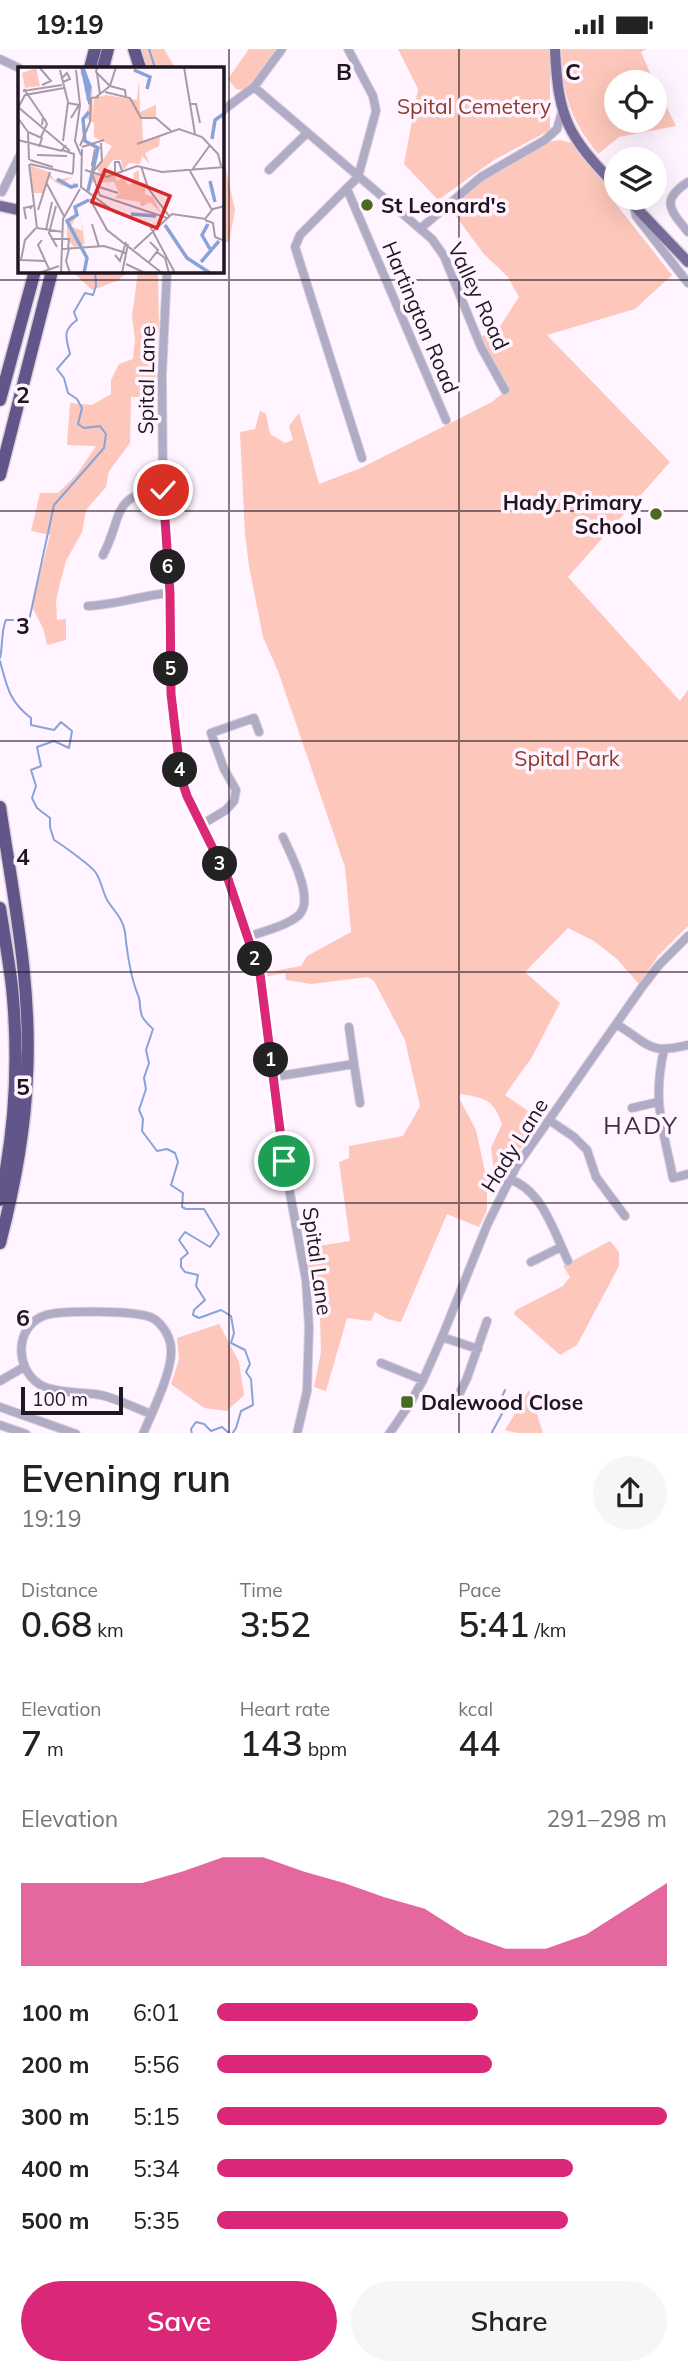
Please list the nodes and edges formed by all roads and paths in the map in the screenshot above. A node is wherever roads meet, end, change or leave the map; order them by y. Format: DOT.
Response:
graph roads {
  1 [pos="95,49"];
  2 [pos="108,49"];
  3 [pos="134,49"];
  4 [pos="282,49"];
  5 [pos="348,49"];
  6 [pos="555,49"];
  7 [pos="0,59"];
  8 [pos="90,67"];
  9 [pos="103,67"];
  10 [pos="140,67"];
  11 [pos="18,68"];
  12 [pos="254,87"];
  13 [pos="224,109"];
  14 [pos="562,112"];
  15 [pos="307,133"];
  16 [pos="18,159"];
  17 [pos="269,170"];
  18 [pos="604,173"];
  19 [pos="358,177"];
  20 [pos="688,182"];
  21 [pos="347,189"];
  22 [pos="2,192"];
  23 [pos="0,206"];
  24 [pos="18,210"];
  25 [pos="634,210"];
  26 [pos="639,210"];
  27 [pos="421,228"];
  28 [pos="688,232"];
  29 [pos="688,262"];
  30 [pos="34,273"];
  31 [pos="51,273"];
  32 [pos="167,273"];
  33 [pos="688,283"];
  34 [pos="505,390"];
  35 [pos="0,400"];
  36 [pos="446,421"];
  37 [pos="362,458"];
  38 [pos="0,475"];
  39 [pos="163,490"];
  40 [pos="103,555"];
  41 [pos="170,593"];
  42 [pos="88,606"];
  43 [pos="259,731"];
  44 [pos="0,807"];
  45 [pos="201,825"];
  46 [pos="283,837"];
  47 [pos="0,908"];
  48 [pos="688,936"];
  49 [pos="248,937"];
  50 [pos="616,1024"];
  51 [pos="349,1027"];
  52 [pos="688,1045"];
  53 [pos="664,1050"];
  54 [pos="354,1064"];
  55 [pos="273,1077"];
  56 [pos="360,1103"];
  57 [pos="657,1103"];
  58 [pos="632,1108"];
  59 [pos="549,1120"];
  60 [pos="688,1174"];
  61 [pos="509,1179"];
  62 [pos="0,1200"];
  63 [pos="625,1216"];
  64 [pos="0,1243"];
  65 [pos="561,1247"];
  66 [pos="568,1261"];
  67 [pos="531,1262"];
  68 [pos="487,1321"];
  69 [pos="442,1338"];
  70 [pos="478,1349"];
  71 [pos="381,1363"];
  72 [pos="24,1367"];
  73 [pos="423,1380"];
  74 [pos="0,1381"];
  75 [pos="0,1407"];
  76 [pos="452,1409"];
  77 [pos="151,1414"];
  78 [pos="0,1425"];
  79 [pos="26,1433"];
  80 [pos="76,1433"];
  81 [pos="143,1433"];
  82 [pos="297,1433"];
  83 [pos="388,1433"];
  1 -- 8 [label="highway"];
  2 -- 9 [label="highway"];
  3 -- 10 [label="highway"];
  4 -- 12 [label="street"];
  5 -- 19 [label="street"];
  6 -- 14 [label="main road"];
  7 -- 11 [label="street"];
  12 -- 13 [label="street"];
  12 -- 15 [label="street, Valley Road"];
  14 -- 18 [label="main road"];
  14 -- 27 [label="street"];
  15 -- 17 [label="street"];
  15 -- 19 [label="street, Valley Road"];
  16 -- 22 [label="street"];
  19 -- 21 [label="street"];
  19 -- 27 [label="street, Valley Road"];
  20 -- 28 [label="street"];
  21 -- 36 [label="street, Hartington Road"];
  21 -- 37 [label="street"];
  23 -- 24 [label="main road"];
  25 -- 33 [label="street"];
  26 -- 29 [label="main road"];
  27 -- 34 [label="street, Valley Road"];
  30 -- 35 [label="highway"];
  31 -- 38 [label="highway"];
  32 -- 39 [label="street, Spital Lane"];
  39 -- 40 [label="street"];
  39 -- 41 [label="street, Spital Lane"];
  41 -- 42 [label="street"];
  41 -- 45 [label="street, Spital Lane"];
  43 -- 45 [label="street"];
  44 -- 64 [label="highway"];
  45 -- 49 [label="street, Spital Lane"];
  46 -- 49 [label="street"];
  47 -- 62 [label="highway"];
  48 -- 50 [label="street, Hady Lane"];
  49 -- 55 [label="street, Spital Lane"];
  50 -- 53 [label="street"];
  50 -- 59 [label="street, Hady Lane"];
  51 -- 54 [label="street"];
  52 -- 53 [label="street"];
  53 -- 57 [label="street"];
  54 -- 55 [label="street"];
  54 -- 56 [label="street"];
  55 -- 82 [label="street, Spital Lane"];
  57 -- 58 [label="street"];
  57 -- 60 [label="street"];
  59 -- 61 [label="street, Hady Lane"];
  59 -- 63 [label="street"];
  61 -- 65 [label="street"];
  61 -- 69 [label="street, Hady Lane"];
  65 -- 66 [label="street"];
  65 -- 67 [label="street"];
  68 -- 70 [label="street"];
  69 -- 70 [label="street"];
  69 -- 73 [label="street, Hady Lane"];
  70 -- 76 [label="street"];
  71 -- 73 [label="street"];
  72 -- 74 [label="street"];
  72 -- 77 [label="street"];
  72 -- 77 [label="street"];
  73 -- 83 [label="street, Hady Lane"];
  75 -- 80 [label="street"];
  77 -- 81 [label="street"];
  78 -- 79 [label="street"];
}
